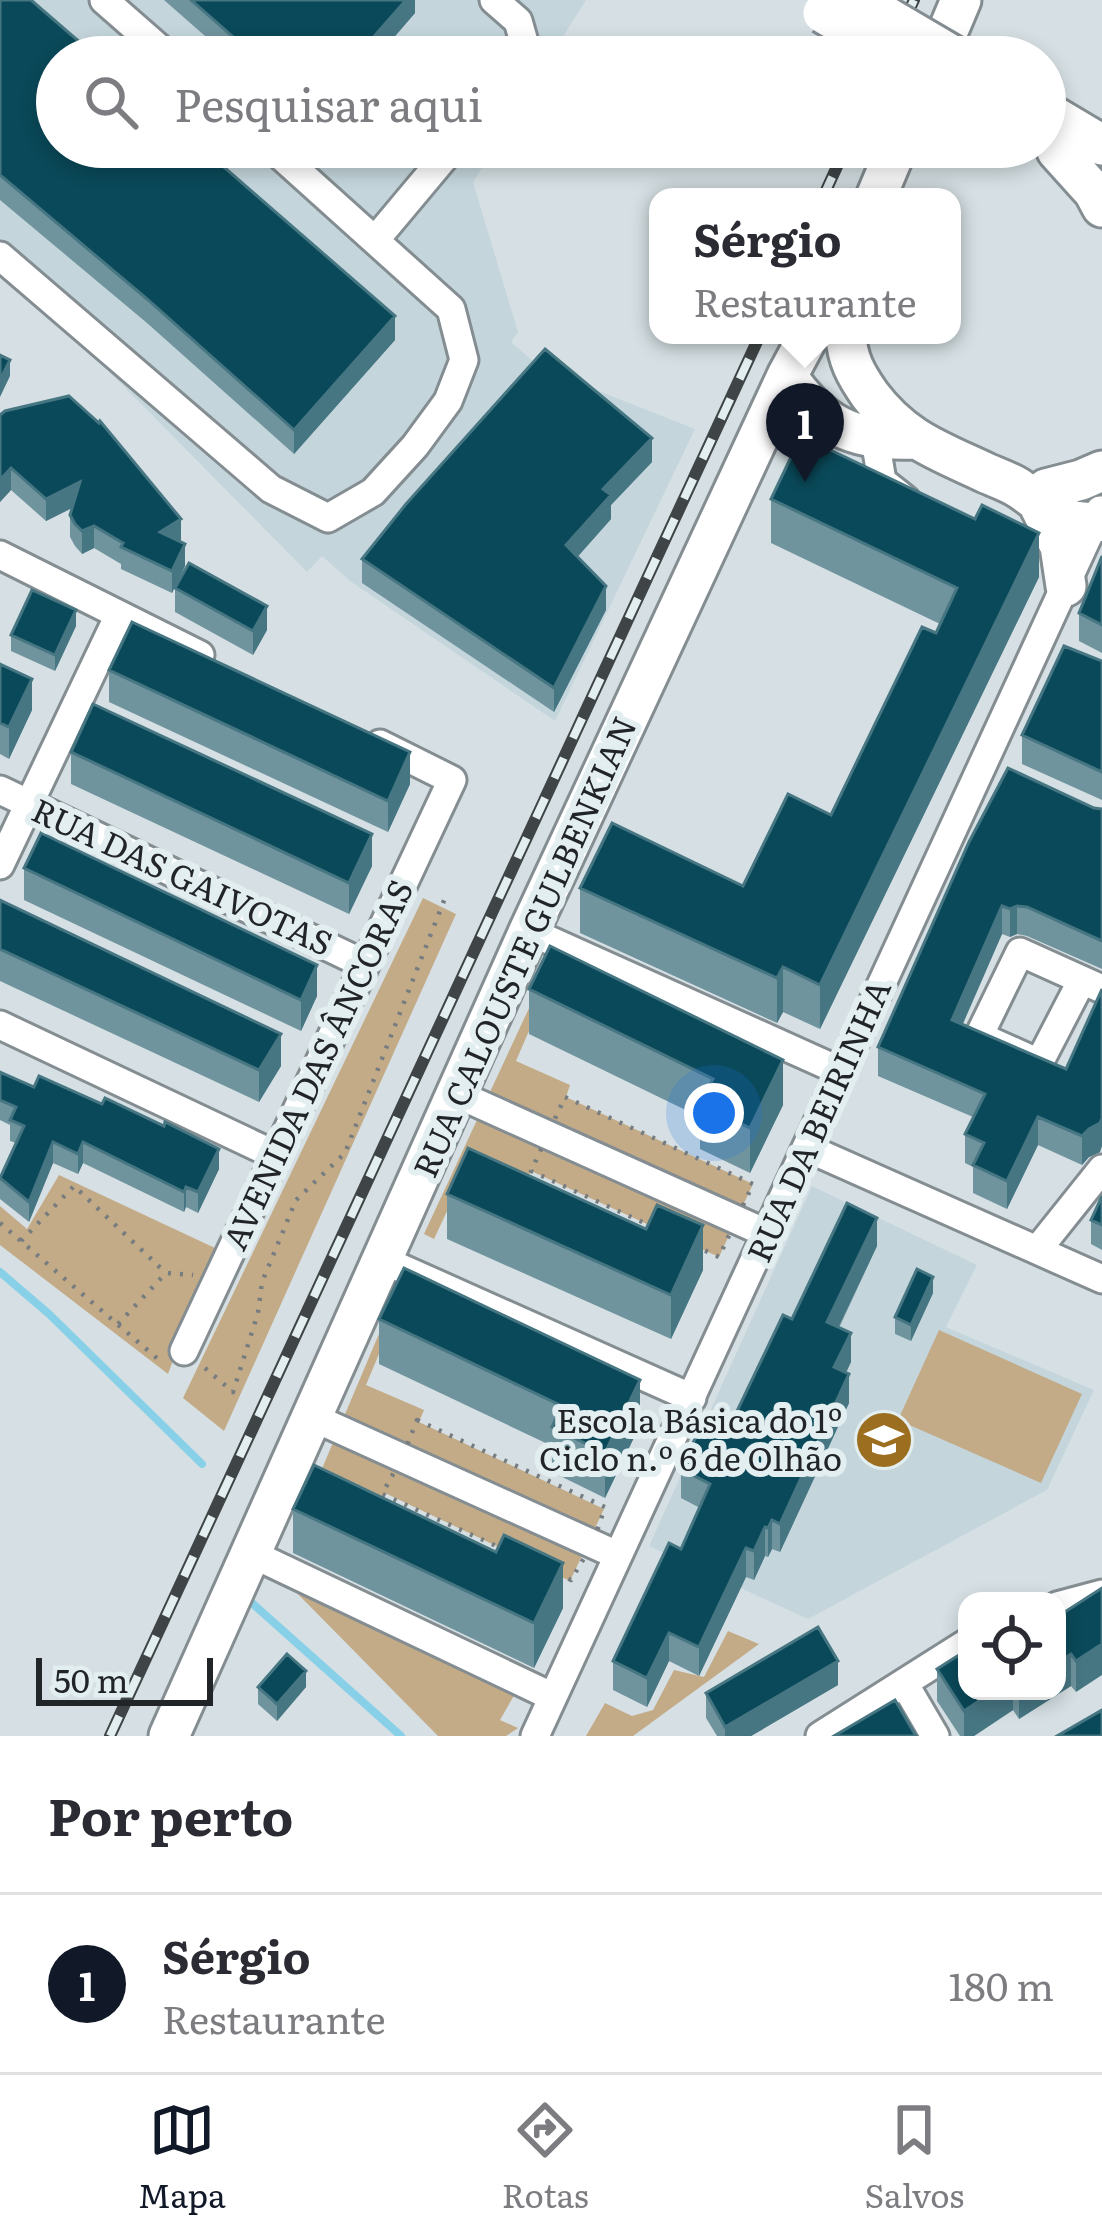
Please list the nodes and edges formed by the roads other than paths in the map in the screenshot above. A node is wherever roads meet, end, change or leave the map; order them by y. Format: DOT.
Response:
graph roads {
  1 [pos="104,0"];
  2 [pos="494,0"];
  3 [pos="962,0"];
  4 [pos="828,4"];
  5 [pos="145,36"];
  6 [pos="522,36"];
  7 [pos="870,36"];
  8 [pos="905,36"];
  9 [pos="946,36"];
  10 [pos="1102,121"];
  11 [pos="1066,129"];
  12 [pos="1066,136"];
  13 [pos="1066,145"];
  14 [pos="1102,145"];
  15 [pos="1066,152"];
  16 [pos="296,168"];
  17 [pos="435,168"];
  18 [pos="1102,178"];
  19 [pos="1102,206"];
  20 [pos="376,239"];
  21 [pos="0,256"];
  22 [pos="804,344"];
  23 [pos="847,344"];
  24 [pos="787,376"];
  25 [pos="830,424"];
  26 [pos="889,428"];
  27 [pos="760,435"];
  28 [pos="1102,471"];
  29 [pos="844,472"];
  30 [pos="883,481"];
  31 [pos="1024,498"];
  32 [pos="939,514"];
  33 [pos="1099,518"];
  34 [pos="0,555"];
  35 [pos="1066,586"];
  36 [pos="119,614"];
  37 [pos="223,666"];
  38 [pos="348,728"];
  39 [pos="0,790"];
  40 [pos="29,805"];
  41 [pos="0,865"];
  42 [pos="529,931"];
  43 [pos="364,964"];
  44 [pos="0,1025"];
  45 [pos="840,1071"];
  46 [pos="457,1094"];
  47 [pos="807,1148"];
  48 [pos="275,1155"];
  49 [pos="1102,1169"];
  50 [pos="768,1234"];
  51 [pos="1038,1249"];
  52 [pos="383,1260"];
  53 [pos="1102,1279"];
  54 [pos="184,1351"];
  55 [pos="692,1397"];
  56 [pos="312,1417"];
  57 [pos="617,1555"];
  58 [pos="248,1557"];
  59 [pos="1102,1594"];
  60 [pos="1066,1604"];
  61 [pos="958,1649"];
  62 [pos="904,1683"];
  63 [pos="553,1697"];
  64 [pos="169,1736"];
  65 [pos="535,1736"];
  66 [pos="820,1736"];
  67 [pos="935,1736"];
  1 -- 5 [label="street"];
  2 -- 6 [label="street"];
  3 -- 9 [label="street"];
  4 -- 7 [label="street, bridge"];
  4 -- 8 [label="street, bridge"];
  10 -- 11 [label="street"];
  12 -- 14 [label="street"];
  13 -- 18 [label="street"];
  15 -- 19 [label="street"];
  16 -- 20 [label="street"];
  17 -- 20 [label="street"];
  20 -- 21 [label="street"];
  22 -- 24 [label="street, RUA CALOUSTE GULBENKIAN"];
  23 -- 26 [label="street"];
  24 -- 25 [label="street"];
  24 -- 26 [label="street"];
  24 -- 27 [label="street, RUA CALOUSTE GULBENKIAN"];
  25 -- 26 [label="street"];
  25 -- 27 [label="street"];
  26 -- 30 [label="street"];
  26 -- 31 [label="street"];
  27 -- 42 [label="street, RUA CALOUSTE GULBENKIAN"];
  28 -- 31 [label="street"];
  29 -- 30 [label="street"];
  30 -- 32 [label="street"];
  31 -- 33 [label="street"];
  31 -- 35 [label="street"];
  33 -- 35 [label="street, RUA DA BEIRINHA"];
  34 -- 36 [label="street"];
  35 -- 45 [label="street, RUA DA BEIRINHA"];
  36 -- 37 [label="street"];
  36 -- 40 [label="street"];
  38 -- 43 [label="street, AVENIDA DAS ÂNCORAS"];
  39 -- 40 [label="street, RUA DAS GAIVOTAS"];
  40 -- 41 [label="street"];
  40 -- 43 [label="street, RUA DAS GAIVOTAS"];
  42 -- 45 [label="street"];
  42 -- 46 [label="street, RUA CALOUSTE GULBENKIAN"];
  43 -- 48 [label="street, AVENIDA DAS ÂNCORAS"];
  44 -- 48 [label="street"];
  45 -- 47 [label="street, RUA DA BEIRINHA"];
  46 -- 50 [label="street"];
  46 -- 52 [label="street, RUA CALOUSTE GULBENKIAN"];
  47 -- 50 [label="street, RUA DA BEIRINHA"];
  47 -- 51 [label="street"];
  48 -- 54 [label="street, AVENIDA DAS ÂNCORAS"];
  49 -- 51 [label="street"];
  50 -- 55 [label="street, RUA DA BEIRINHA"];
  51 -- 53 [label="street"];
  52 -- 55 [label="street"];
  52 -- 56 [label="street, RUA CALOUSTE GULBENKIAN"];
  55 -- 57 [label="street, RUA DA BEIRINHA"];
  56 -- 57 [label="street"];
  56 -- 58 [label="street, RUA CALOUSTE GULBENKIAN"];
  57 -- 63 [label="street, RUA DA BEIRINHA"];
  58 -- 63 [label="street"];
  58 -- 64 [label="street, RUA CALOUSTE GULBENKIAN"];
  59 -- 60 [label="street"];
  61 -- 62 [label="street"];
  62 -- 66 [label="street"];
  62 -- 67 [label="street"];
  63 -- 65 [label="street, RUA DA BEIRINHA"];
}
